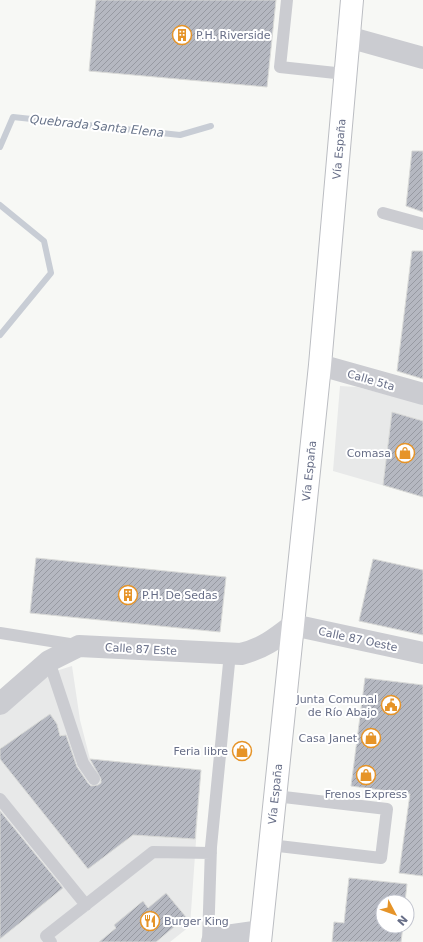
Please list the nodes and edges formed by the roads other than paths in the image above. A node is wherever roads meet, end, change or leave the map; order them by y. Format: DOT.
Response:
graph roads {
  1 [pos="287,0"];
  2 [pos="352,0"];
  3 [pos="348,37"];
  4 [pos="423,58"];
  5 [pos="345,74"];
  6 [pos="383,213"];
  7 [pos="423,224"];
  8 [pos="320,365"];
  9 [pos="423,394"];
  10 [pos="293,625"];
  11 [pos="0,632"];
  12 [pos="79,646"];
  13 [pos="230,653"];
  14 [pos="423,653"];
  15 [pos="49,661"];
  16 [pos="0,704"];
  17 [pos="94,779"];
  18 [pos="275,796"];
  19 [pos="0,799"];
  20 [pos="270,845"];
  21 [pos="211,853"];
  22 [pos="86,905"];
  23 [pos="261,936"];
  24 [pos="51,942"];
  25 [pos="208,942"];
  26 [pos="212,942"];
  1 -- 5 [label="lane"];
  2 -- 3 [label="main road, Vía España"];
  3 -- 4 [label="street"];
  3 -- 5 [label="main road, Vía España"];
  5 -- 8 [label="main road, Vía España"];
  6 -- 7 [label="lane"];
  8 -- 9 [label="street, Calle 5ta"];
  8 -- 10 [label="main road, Vía España"];
  10 -- 13 [label="street, Calle 87 Este"];
  10 -- 14 [label="street, Calle 87 Oeste"];
  10 -- 18 [label="main road, Vía España"];
  11 -- 12 [label="lane"];
  12 -- 13 [label="street, Calle 87 Este"];
  12 -- 15 [label="street, Calle 87 Este"];
  13 -- 21 [label="lane"];
  15 -- 16 [label="street, Calle 87 Este"];
  15 -- 17 [label="lane"];
  18 -- 20 [label="main road, Vía España"];
  18 -- 20 [label="lane"];
  19 -- 22 [label="lane"];
  20 -- 23 [label="main road, Vía España"];
  21 -- 22 [label="lane"];
  21 -- 25 [label="lane"];
  22 -- 24 [label="lane"];
  23 -- 26 [label="street"];
}
